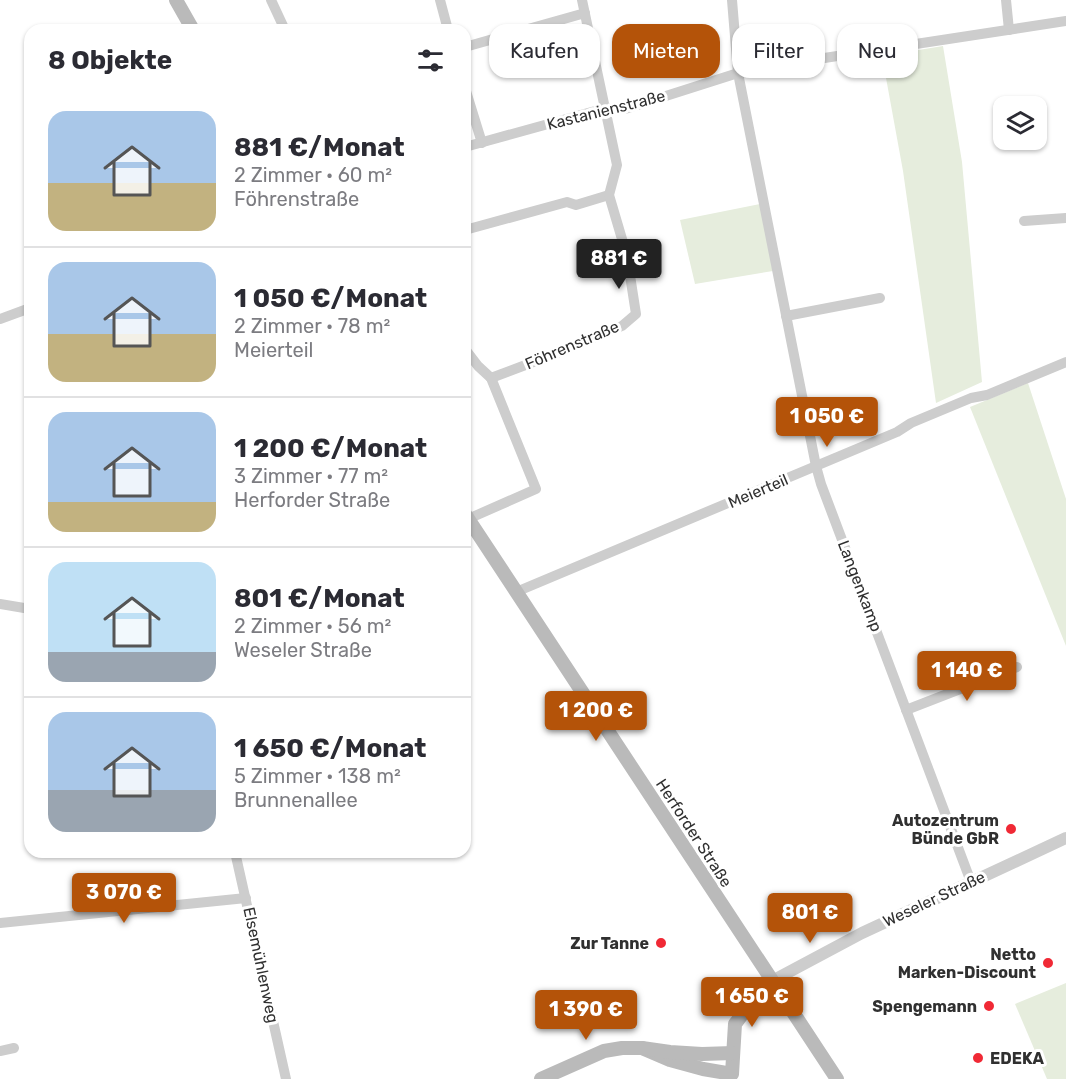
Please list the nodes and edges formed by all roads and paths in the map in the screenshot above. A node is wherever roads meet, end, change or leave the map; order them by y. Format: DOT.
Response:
graph roads {
  1 [pos="176,0"];
  2 [pos="271,0"];
  3 [pos="440,0"];
  4 [pos="582,0"];
  5 [pos="732,0"];
  6 [pos="1006,0"];
  7 [pos="585,13"];
  8 [pos="1066,21"];
  9 [pos="190,24"];
  10 [pos="282,24"];
  11 [pos="446,24"];
  12 [pos="734,24"];
  13 [pos="1009,30"];
  14 [pos="471,45"];
  15 [pos="825,58"];
  16 [pos="732,75"];
  17 [pos="739,78"];
  18 [pos="471,107"];
  19 [pos="606,108"];
  20 [pos="482,143"];
  21 [pos="471,146"];
  22 [pos="609,195"];
  23 [pos="1066,218"];
  24 [pos="1024,221"];
  25 [pos="471,228"];
  26 [pos="880,298"];
  27 [pos="24,310"];
  28 [pos="786,316"];
  29 [pos="0,320"];
  30 [pos="471,357"];
  31 [pos="1066,362"];
  32 [pos="491,378"];
  33 [pos="816,466"];
  34 [pos="471,514"];
  35 [pos="471,524"];
  36 [pos="516,592"];
  37 [pos="0,604"];
  38 [pos="24,608"];
  39 [pos="1017,667"];
  40 [pos="906,710"];
  41 [pos="1066,838"];
  42 [pos="236,858"];
  43 [pos="971,882"];
  44 [pos="246,898"];
  45 [pos="0,923"];
  46 [pos="772,981"];
  47 [pos="14,1048"];
  48 [pos="642,1048"];
  49 [pos="0,1051"];
  50 [pos="733,1053"];
  51 [pos="732,1076"];
  52 [pos="286,1079"];
  53 [pos="541,1079"];
  54 [pos="837,1079"];
  1 -- 9 [label="main road"];
  2 -- 10 [label="street"];
  3 -- 11 [label="street"];
  4 -- 7 [label="street"];
  5 -- 12 [label="street, Langenkamp"];
  6 -- 13 [label="street"];
  7 -- 14 [label="street"];
  7 -- 19 [label="street"];
  8 -- 13 [label="street, Kastanienstraße"];
  13 -- 15 [label="street, Kastanienstraße"];
  16 -- 19 [label="street, Kastanienstraße"];
  17 -- 28 [label="street, Langenkamp"];
  18 -- 20 [label="street"];
  19 -- 20 [label="street, Kastanienstraße"];
  19 -- 22 [label="street"];
  20 -- 21 [label="street, Kastanienstraße"];
  22 -- 25 [label="street"];
  22 -- 32 [label="street, Föhrenstraße"];
  23 -- 24 [label="street"];
  26 -- 28 [label="street"];
  27 -- 29 [label="street"];
  28 -- 33 [label="street, Langenkamp"];
  30 -- 32 [label="street"];
  31 -- 33 [label="street, Meierteil"];
  32 -- 34 [label="street"];
  33 -- 36 [label="street, Meierteil"];
  33 -- 40 [label="street, Langenkamp"];
  35 -- 36 [label="main road, Herforder Straße"];
  36 -- 46 [label="main road, Herforder Straße"];
  37 -- 38 [label="street"];
  39 -- 40 [label="street"];
  40 -- 43 [label="street, Langenkamp"];
  41 -- 43 [label="street, Weseler Straße"];
  42 -- 44 [label="street, Elsemühlenweg"];
  43 -- 46 [label="street, Weseler Straße"];
  44 -- 45 [label="street"];
  44 -- 52 [label="street, Elsemühlenweg"];
  46 -- 50 [label="main road"];
  46 -- 54 [label="main road, Herforder Straße"];
  47 -- 49 [label="street"];
  48 -- 50 [label="main road"];
  48 -- 51 [label="main road"];
  48 -- 53 [label="main road"];
  50 -- 51 [label="main road"];
}
